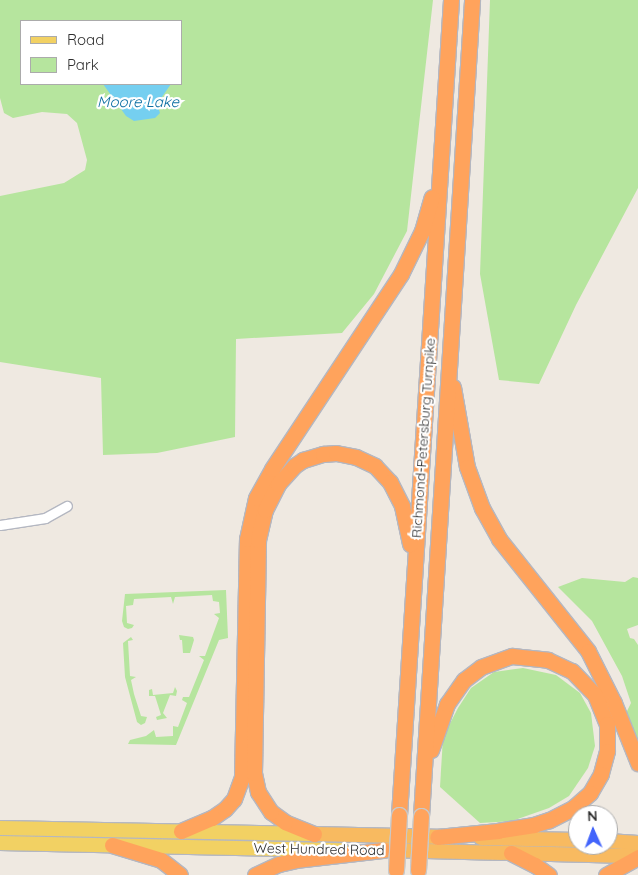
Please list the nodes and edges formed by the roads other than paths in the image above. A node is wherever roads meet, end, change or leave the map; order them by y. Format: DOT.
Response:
graph roads {
  1 [pos="451,0"];
  2 [pos="472,0"];
  3 [pos="440,167"];
  4 [pos="449,372"];
  5 [pos="67,506"];
  6 [pos="0,525"];
  7 [pos="414,575"];
  8 [pos="638,763"];
  9 [pos="424,773"];
  10 [pos="0,828"];
  11 [pos="74,829"];
  12 [pos="181,831"];
  13 [pos="314,834"];
  14 [pos="437,837"];
  15 [pos="568,840"];
  16 [pos="0,842"];
  17 [pos="618,842"];
  18 [pos="638,843"];
  19 [pos="112,845"];
  20 [pos="383,850"];
  21 [pos="511,853"];
  22 [pos="638,856"];
  23 [pos="396,872"];
  24 [pos="418,873"];
  25 [pos="180,875"];
  26 [pos="255,875"];
  27 [pos="549,875"];
  28 [pos="606,875"];
  1 -- 3 [label="highway, Richmond-Petersburg Turnpike"];
  2 -- 4 [label="highway, Richmond-Petersburg Turnpike"];
  3 -- 7 [label="highway, Richmond-Petersburg Turnpike"];
  3 -- 12 [label="highway"];
  4 -- 8 [label="highway"];
  4 -- 9 [label="highway, Richmond-Petersburg Turnpike"];
  5 -- 6 [label="street"];
  7 -- 13 [label="highway"];
  7 -- 23 [label="highway, Richmond-Petersburg Turnpike, bridge"];
  9 -- 14 [label="highway"];
  9 -- 24 [label="highway, Richmond-Petersburg Turnpike, bridge"];
  10 -- 11 [label="main road, West Hundred Road"];
  11 -- 12 [label="main road, West Hundred Road"];
  11 -- 16 [label="main road"];
  12 -- 13 [label="main road, West Hundred Road"];
  13 -- 14 [label="highway, West Hundred Road"];
  14 -- 15 [label="highway, West Hundred Road"];
  16 -- 19 [label="main road, West Hundred Road"];
  17 -- 18 [label="highway"];
  19 -- 20 [label="main road, West Hundred Road"];
  19 -- 25 [label="highway"];
  20 -- 21 [label="highway, West Hundred Road"];
  20 -- 26 [label="highway"];
  21 -- 22 [label="highway, West Hundred Road"];
  21 -- 27 [label="highway"];
  22 -- 28 [label="highway"];
}
